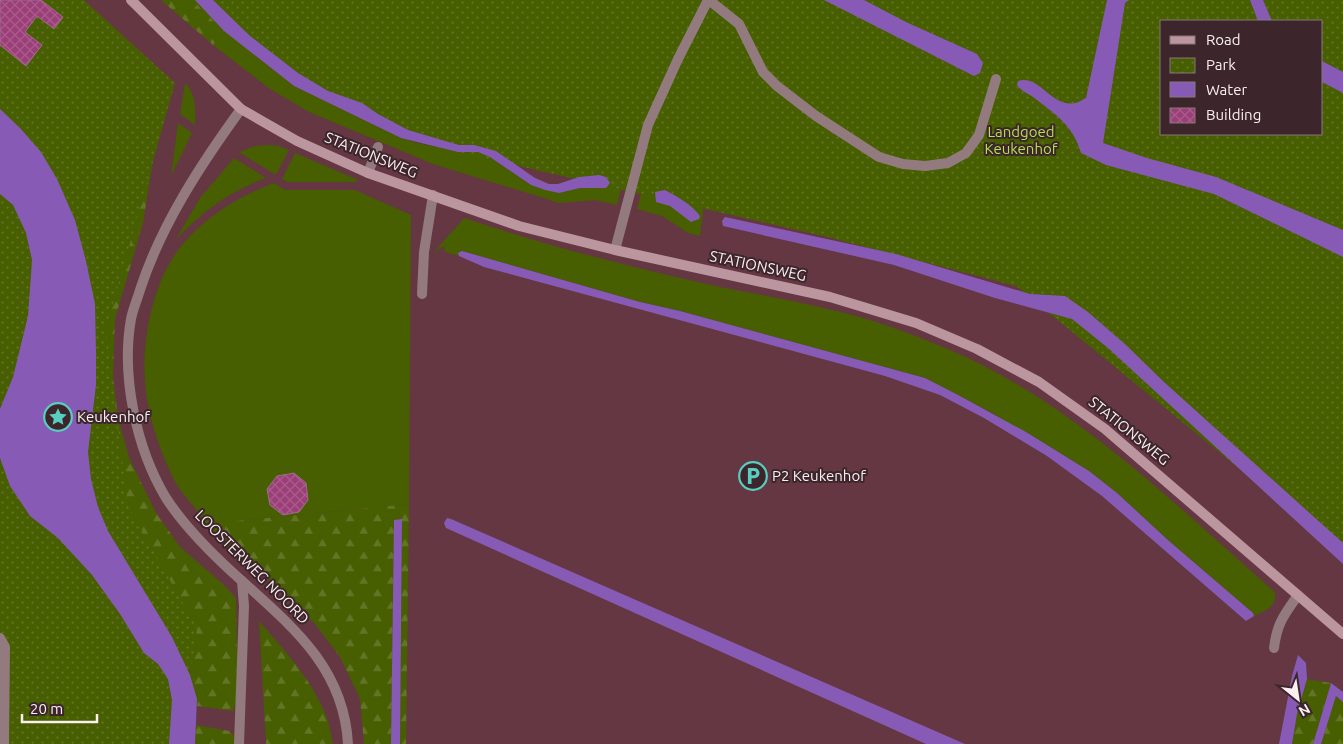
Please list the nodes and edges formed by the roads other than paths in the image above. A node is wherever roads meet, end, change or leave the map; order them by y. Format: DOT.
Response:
graph roads {
  1 [pos="131,0"];
  2 [pos="708,0"];
  3 [pos="996,79"];
  4 [pos="241,109"];
  5 [pos="378,146"];
  6 [pos="368,173"];
  7 [pos="433,195"];
  8 [pos="615,250"];
  9 [pos="422,294"];
  10 [pos="242,581"];
  11 [pos="1298,596"];
  12 [pos="1343,634"];
  13 [pos="0,638"];
  14 [pos="1274,648"];
  15 [pos="4,744"];
  16 [pos="239,744"];
  17 [pos="348,744"];
  1 -- 4 [label="main road, STATIONSWEG"];
  2 -- 3 [label="street"];
  2 -- 8 [label="street"];
  4 -- 6 [label="main road, STATIONSWEG"];
  4 -- 10 [label="street, LOOSTERWEG NOORD"];
  5 -- 6 [label="street"];
  6 -- 7 [label="main road, STATIONSWEG"];
  7 -- 8 [label="main road, STATIONSWEG"];
  7 -- 9 [label="street"];
  8 -- 11 [label="main road, STATIONSWEG"];
  10 -- 16 [label="street"];
  10 -- 17 [label="street, LOOSTERWEG NOORD"];
  11 -- 12 [label="main road, STATIONSWEG"];
  11 -- 14 [label="street"];
  13 -- 15 [label="street"];
}
